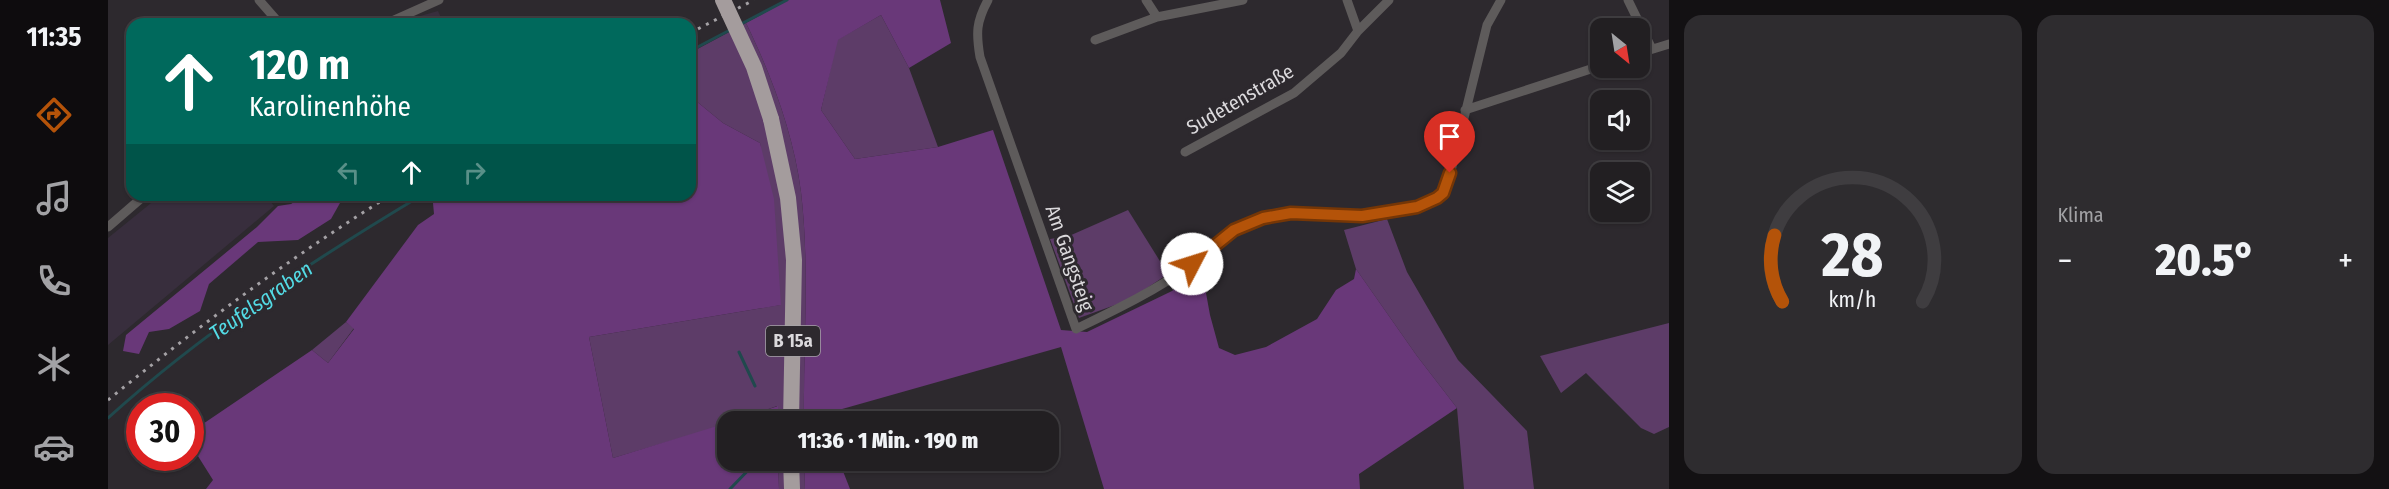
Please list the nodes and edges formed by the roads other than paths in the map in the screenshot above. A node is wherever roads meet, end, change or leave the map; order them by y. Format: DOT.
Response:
graph roads {
  1 [pos="259,0"];
  2 [pos="439,0"];
  3 [pos="723,0"];
  4 [pos="988,0"];
  5 [pos="1146,0"];
  6 [pos="1243,0"];
  7 [pos="1347,0"];
  8 [pos="1389,0"];
  9 [pos="1501,0"];
  10 [pos="1628,0"];
  11 [pos="1157,17"];
  12 [pos="275,18"];
  13 [pos="398,18"];
  14 [pos="1358,31"];
  15 [pos="1095,40"];
  16 [pos="1669,44"];
  17 [pos="1652,49"];
  18 [pos="1590,69"];
  19 [pos="1465,110"];
  20 [pos="1185,152"];
  21 [pos="138,201"];
  22 [pos="108,227"];
  23 [pos="791,411"];
  24 [pos="791,471"];
  25 [pos="792,489"];
  1 -- 12 [label="street"];
  2 -- 13 [label="street"];
  3 -- 23 [label="highway, B 15a, bridge"];
  4 -- 19 [label="street, Am Gangsteig"];
  5 -- 11 [label="street"];
  6 -- 11 [label="street"];
  7 -- 14 [label="street"];
  8 -- 14 [label="street, Sudetenstraße"];
  9 -- 19 [label="street"];
  10 -- 17 [label="street"];
  11 -- 15 [label="street"];
  14 -- 20 [label="street, Sudetenstraße"];
  16 -- 17 [label="street"];
  18 -- 19 [label="street"];
  21 -- 22 [label="street"];
  24 -- 25 [label="highway"];
}
